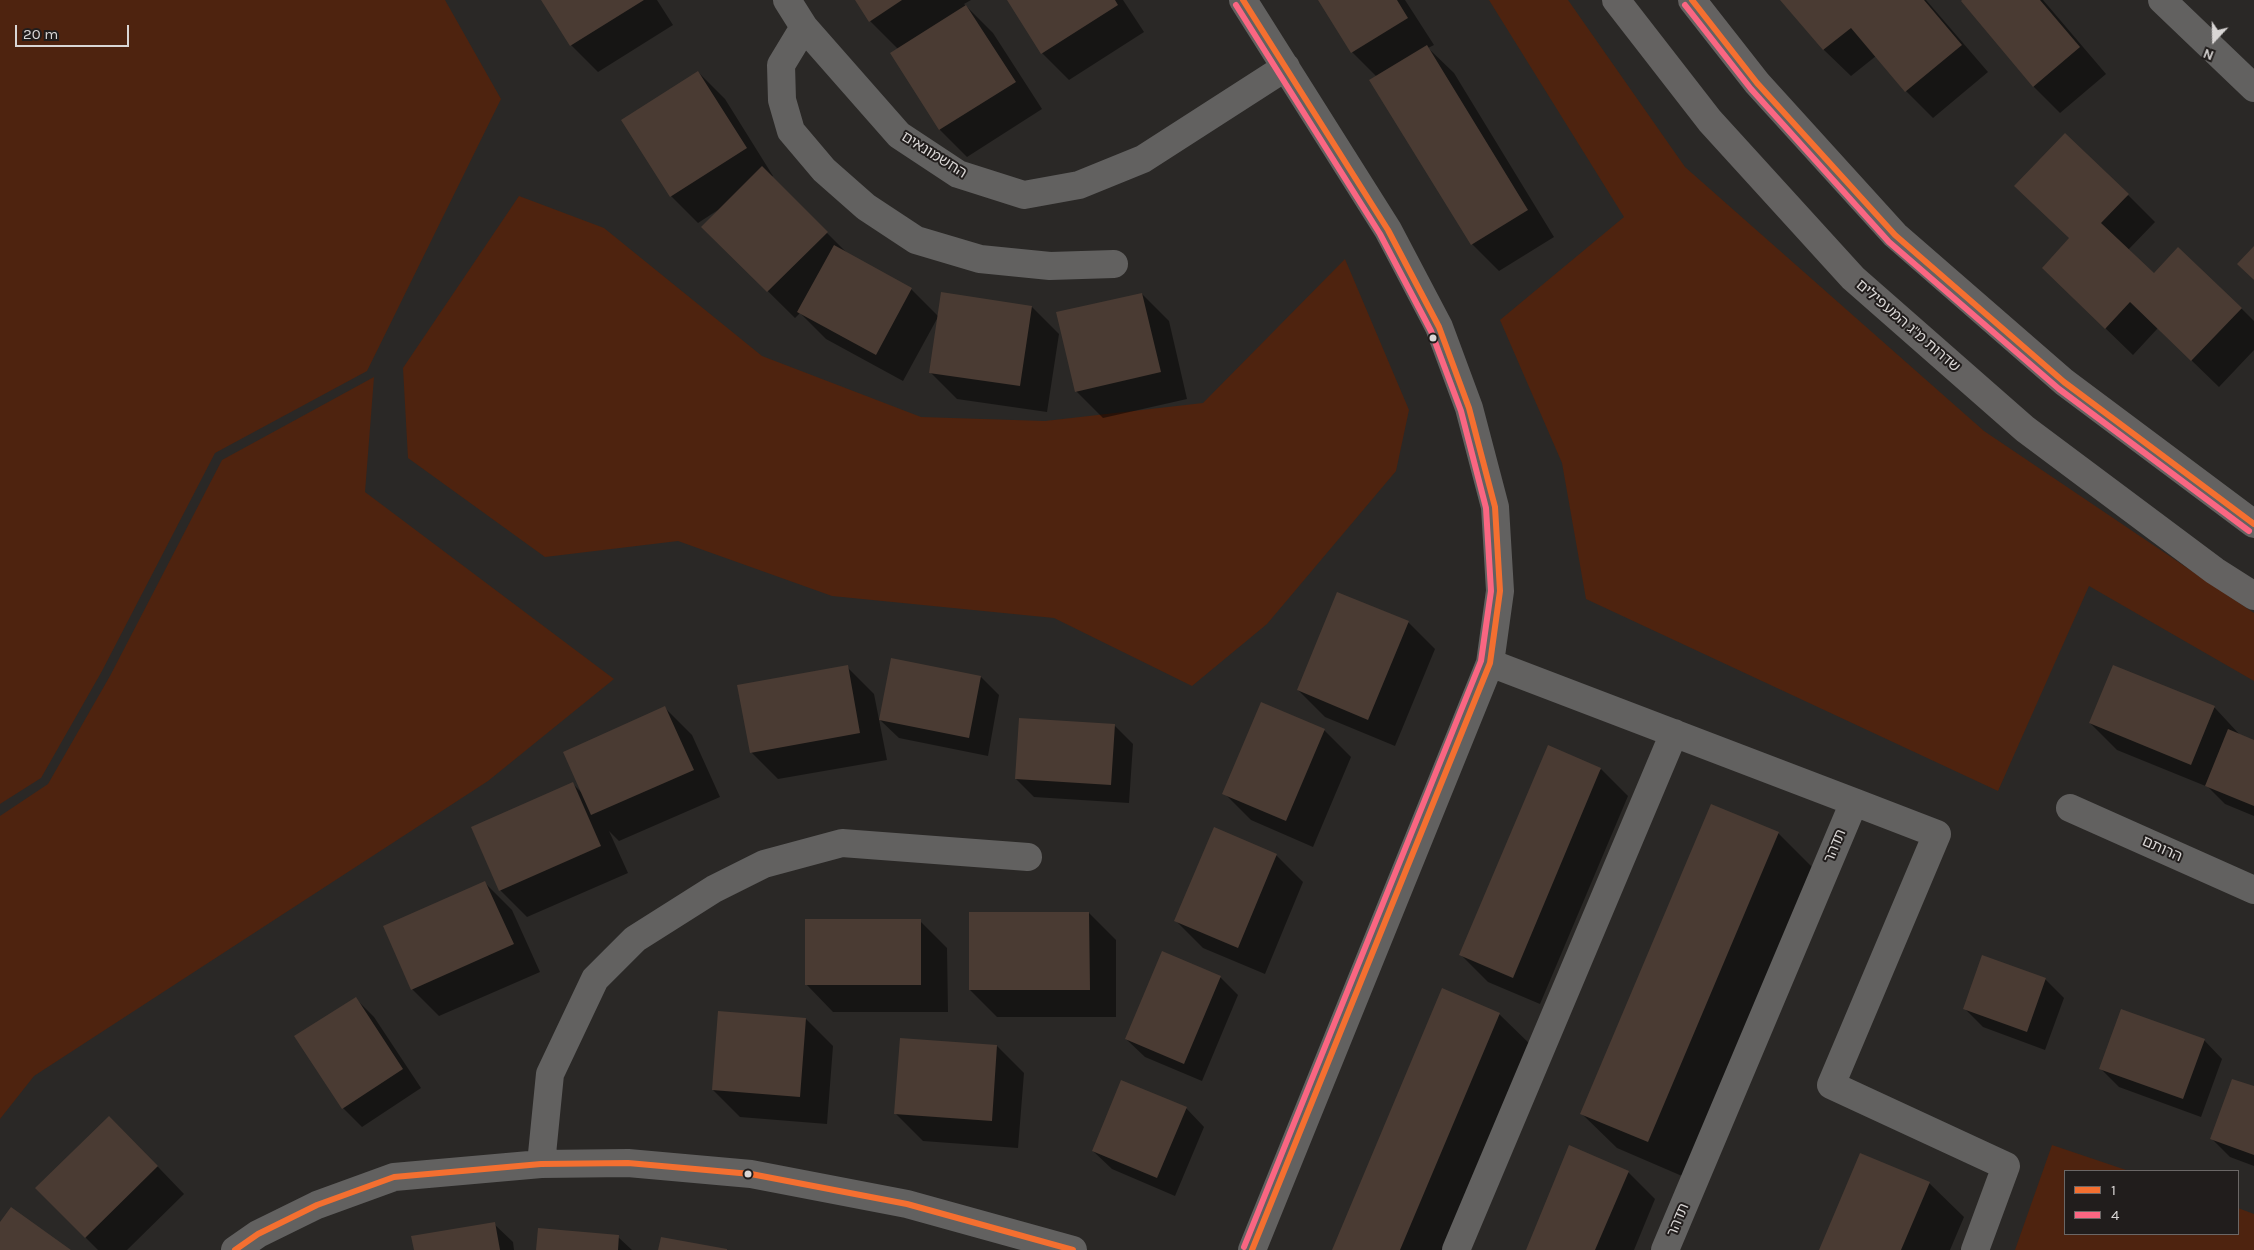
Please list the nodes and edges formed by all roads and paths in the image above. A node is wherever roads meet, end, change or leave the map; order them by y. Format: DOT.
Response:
graph roads {
  1 [pos="787,0"];
  2 [pos="1242,0"];
  3 [pos="1616,0"];
  4 [pos="1692,0"];
  5 [pos="2162,0"];
  6 [pos="804,27"];
  7 [pos="1286,67"];
  8 [pos="2254,88"];
  9 [pos="1114,264"];
  10 [pos="2254,524"];
  11 [pos="2254,596"];
  12 [pos="1490,663"];
  13 [pos="1674,733"];
  14 [pos="1854,802"];
  15 [pos="2070,808"];
  16 [pos="1028,857"];
  17 [pos="2254,890"];
  18 [pos="541,1164"];
  19 [pos="235,1250"];
  20 [pos="1073,1250"];
  21 [pos="1252,1250"];
  22 [pos="1456,1250"];
  23 [pos="1665,1250"];
  24 [pos="1975,1250"];
  1 -- 6 [label="street, החשמונאים"];
  2 -- 7 [label="street"];
  3 -- 11 [label="main road, שדרות מ\"ג המעפילים"];
  4 -- 10 [label="main road"];
  5 -- 8 [label="street"];
  6 -- 7 [label="street, החשמונאים"];
  6 -- 9 [label="street"];
  7 -- 12 [label="street"];
  12 -- 13 [label="street"];
  12 -- 21 [label="street"];
  13 -- 14 [label="street"];
  13 -- 22 [label="street"];
  14 -- 23 [label="street, תדהר"];
  14 -- 24 [label="street"];
  15 -- 17 [label="street, הרותם"];
  16 -- 18 [label="street"];
  18 -- 19 [label="street"];
  18 -- 20 [label="street"];
}
